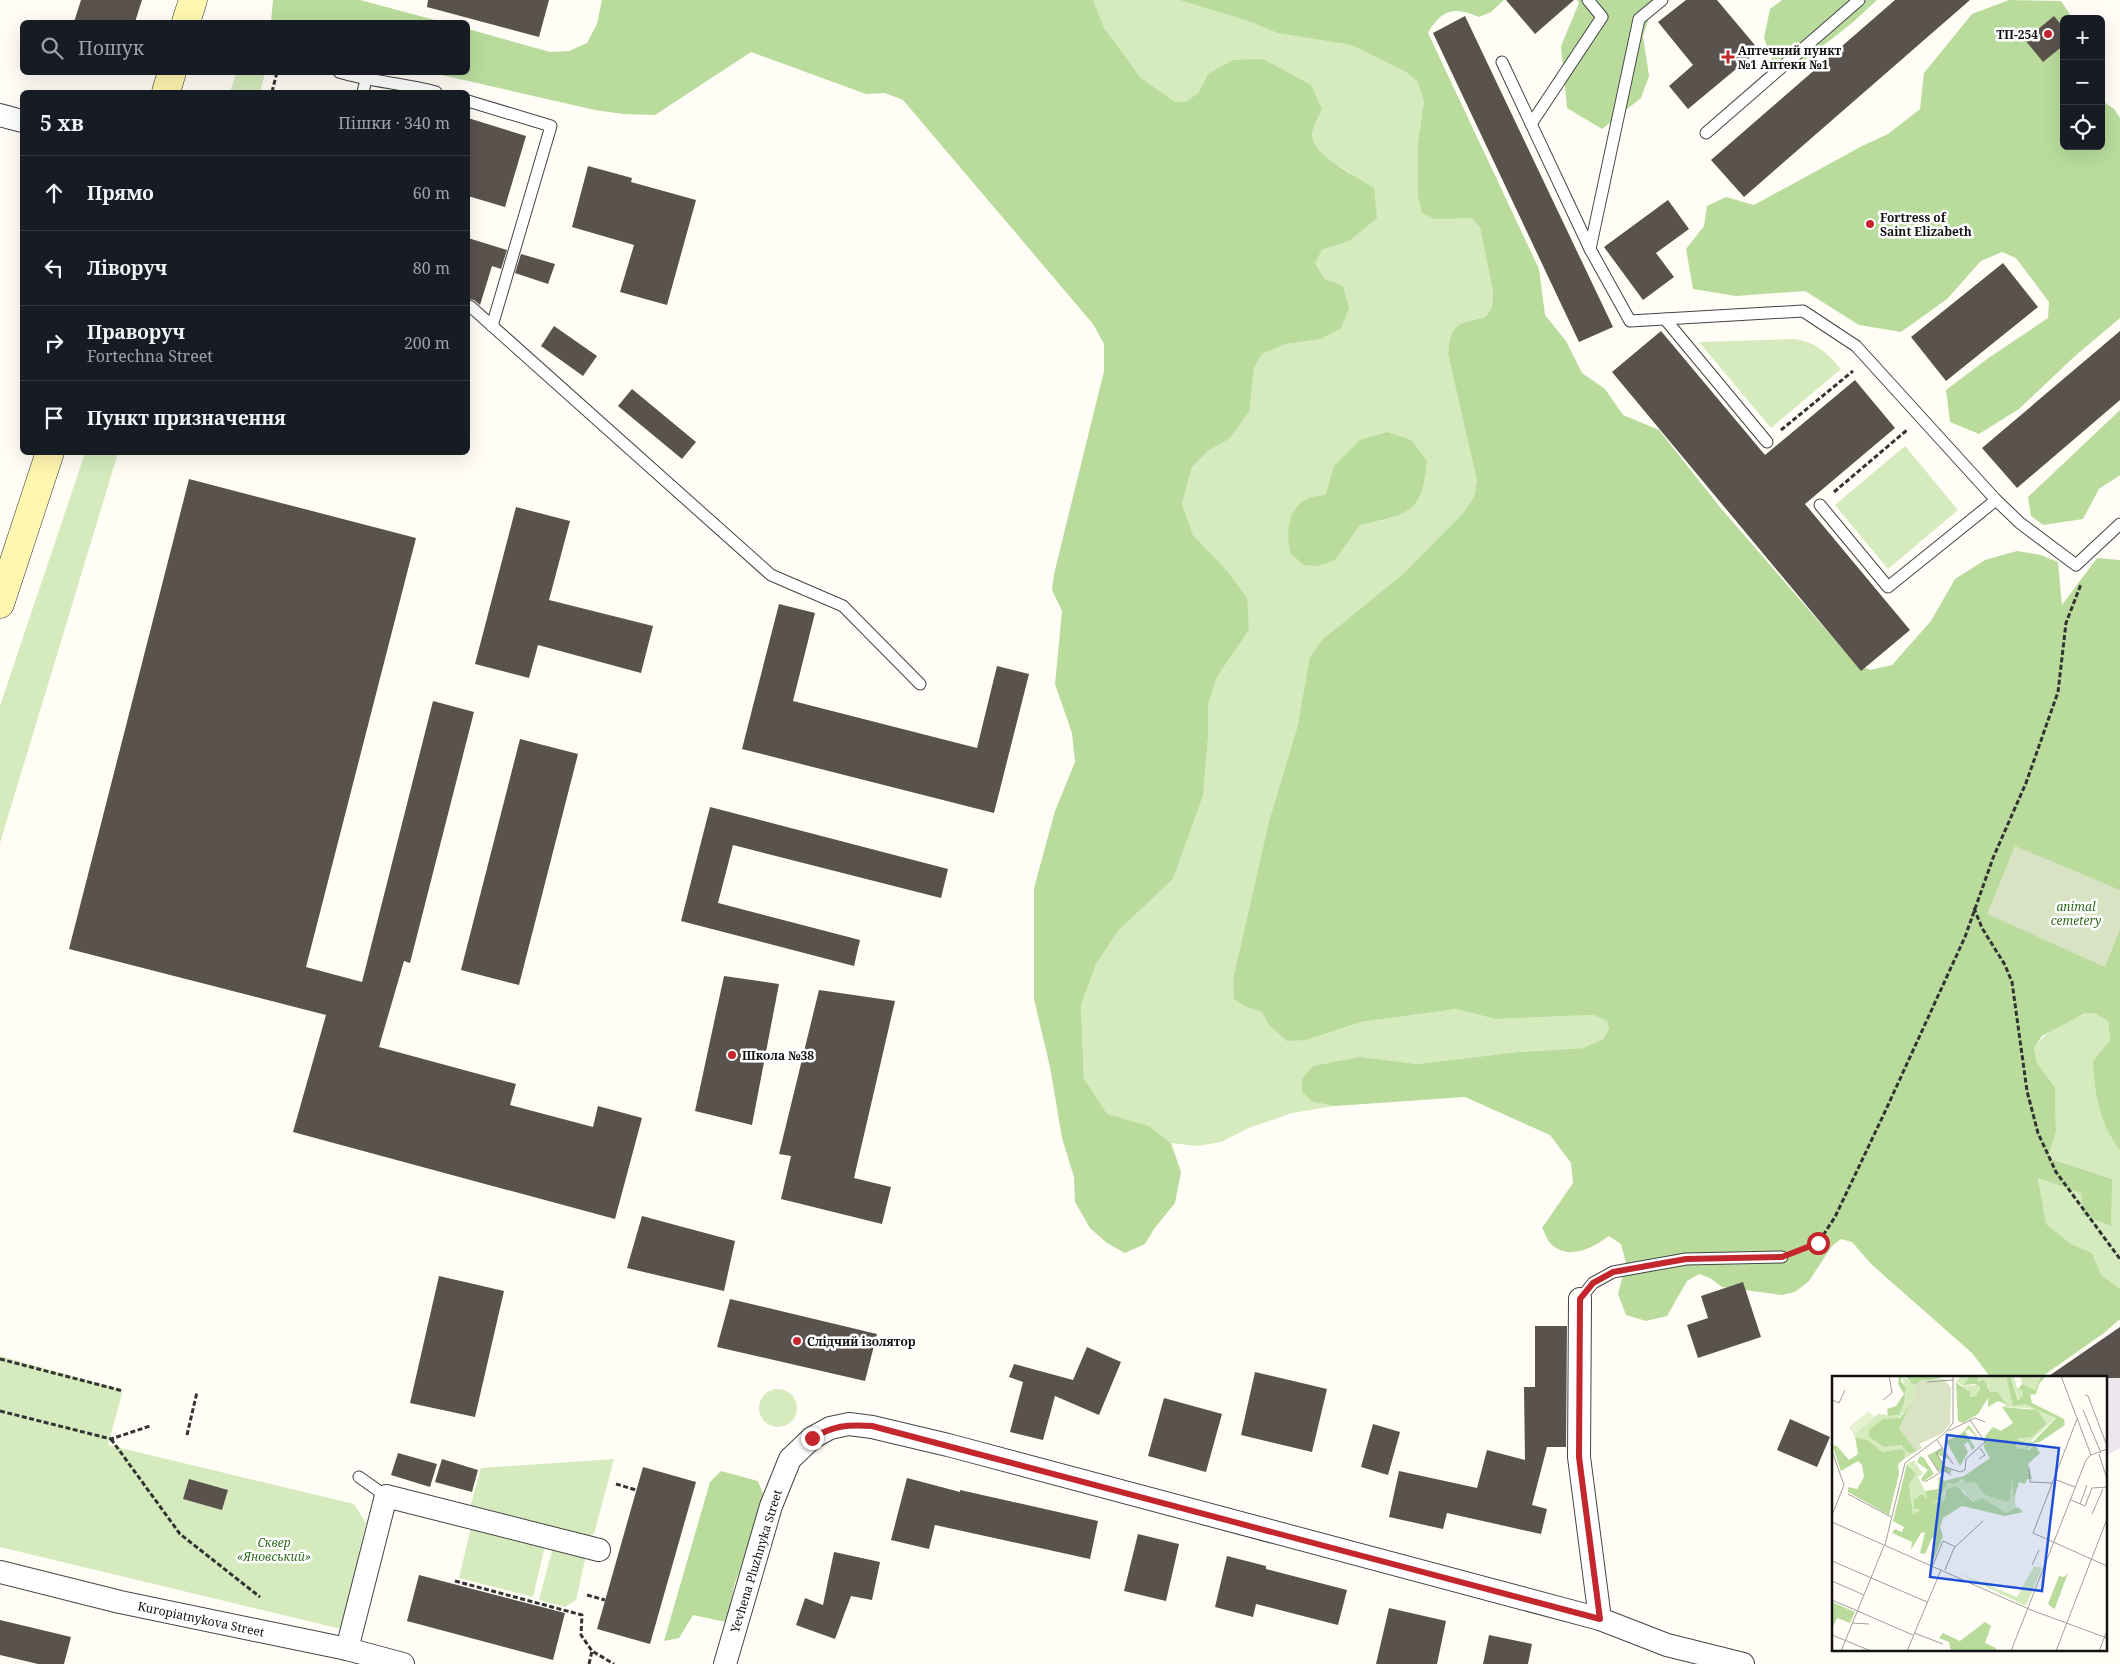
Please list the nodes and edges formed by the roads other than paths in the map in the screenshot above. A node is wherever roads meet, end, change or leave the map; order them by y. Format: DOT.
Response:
graph roads {
  1 [pos="192,0"];
  2 [pos="1588,0"];
  3 [pos="1662,0"];
  4 [pos="1859,0"];
  5 [pos="187,20"];
  6 [pos="1502,62"];
  7 [pos="171,75"];
  8 [pos="349,75"];
  9 [pos="366,80"];
  10 [pos="167,90"];
  11 [pos="363,90"];
  12 [pos="428,90"];
  13 [pos="470,103"];
  14 [pos="0,115"];
  15 [pos="20,121"];
  16 [pos="1531,124"];
  17 [pos="1706,133"];
  18 [pos="1590,249"];
  19 [pos="470,308"];
  20 [pos="1665,319"];
  21 [pos="492,326"];
  22 [pos="1767,442"];
  23 [pos="49,455"];
  24 [pos="1996,500"];
  25 [pos="1820,505"];
  26 [pos="2120,524"];
  27 [pos="0,604"];
  28 [pos="920,684"];
  29 [pos="1782,1257"];
  30 [pos="1580,1299"];
  31 [pos="359,1477"];
  32 [pos="386,1496"];
  33 [pos="599,1550"];
  34 [pos="0,1572"];
  35 [pos="1600,1619"];
  36 [pos="347,1649"];
  37 [pos="1664,1654"];
  38 [pos="403,1664"];
  39 [pos="725,1664"];
  40 [pos="1743,1664"];
  1 -- 5 [label="main road"];
  2 -- 16 [label="lane"];
  3 -- 18 [label="lane"];
  4 -- 17 [label="lane"];
  6 -- 16 [label="lane"];
  7 -- 10 [label="main road"];
  8 -- 9 [label="lane"];
  9 -- 11 [label="lane"];
  9 -- 12 [label="lane"];
  13 -- 21 [label="lane"];
  14 -- 15 [label="street"];
  16 -- 18 [label="lane"];
  18 -- 20 [label="lane"];
  19 -- 21 [label="lane"];
  20 -- 22 [label="lane"];
  20 -- 24 [label="lane"];
  21 -- 28 [label="lane"];
  23 -- 27 [label="main road"];
  24 -- 25 [label="lane"];
  24 -- 26 [label="lane"];
  29 -- 30 [label="lane"];
  30 -- 35 [label="street"];
  31 -- 32 [label="lane"];
  32 -- 33 [label="street"];
  32 -- 36 [label="street"];
  34 -- 36 [label="street, Kuropiatnykova Street"];
  35 -- 37 [label="street"];
  35 -- 39 [label="street, Yevhena Pluzhnyka Street"];
  36 -- 38 [label="street, Kuropiatnykova Street"];
  37 -- 40 [label="street"];
}
